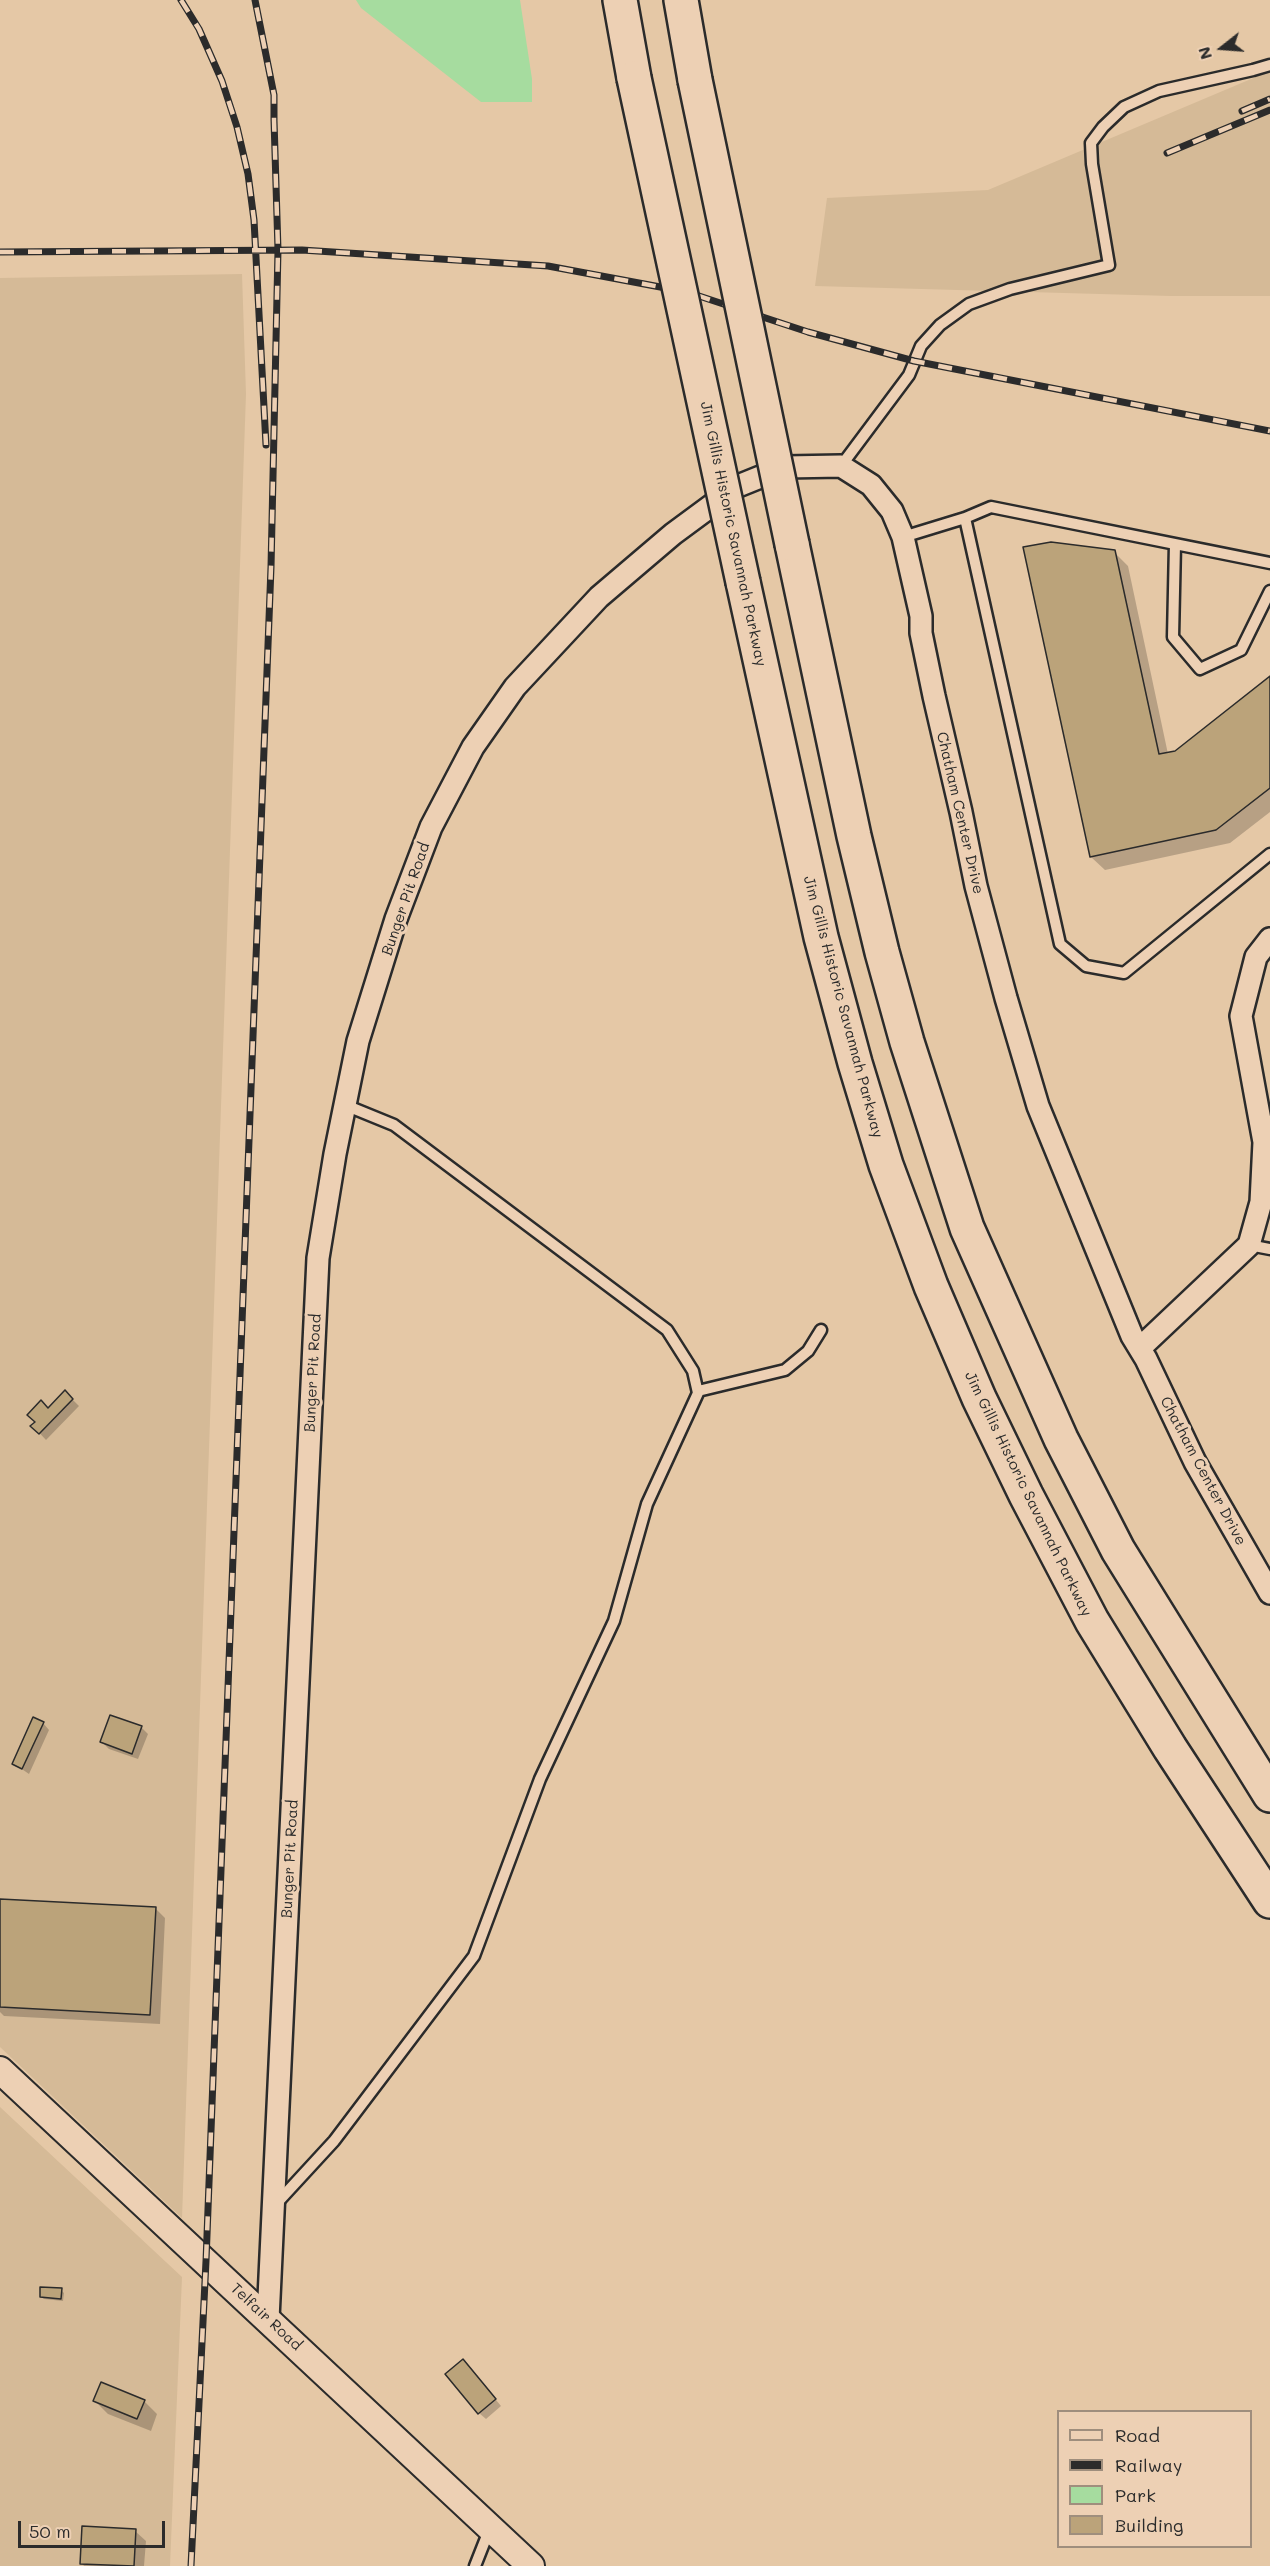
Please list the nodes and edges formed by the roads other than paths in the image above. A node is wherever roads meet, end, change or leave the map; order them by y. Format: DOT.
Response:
graph roads {
  1 [pos="620,0"];
  2 [pos="681,0"];
  3 [pos="1270,64"];
  4 [pos="841,466"];
  5 [pos="965,518"];
  6 [pos="903,537"];
  7 [pos="1174,544"];
  8 [pos="1270,563"];
  9 [pos="1270,591"];
  10 [pos="1270,854"];
  11 [pos="1270,939"];
  12 [pos="345,1105"];
  13 [pos="1249,1245"];
  14 [pos="1270,1249"];
  15 [pos="821,1330"];
  16 [pos="1140,1348"];
  17 [pos="698,1391"];
  18 [pos="1270,1593"];
  19 [pos="1270,1795"];
  20 [pos="1270,1901"];
  21 [pos="0,2070"];
  22 [pos="274,2207"];
  23 [pos="268,2319"];
  24 [pos="490,2528"];
  25 [pos="475,2566"];
  26 [pos="531,2566"];
  1 -- 20 [label="highway, Jim Gillis Historic Savannah Parkway, bridge"];
  2 -- 19 [label="highway, bridge"];
  3 -- 4 [label="lane"];
  4 -- 6 [label="street, Chatham Center Drive"];
  4 -- 12 [label="street, Bunger Pit Road"];
  5 -- 6 [label="lane"];
  5 -- 7 [label="lane"];
  5 -- 10 [label="lane"];
  6 -- 16 [label="street, Chatham Center Drive"];
  7 -- 8 [label="lane"];
  7 -- 9 [label="lane"];
  11 -- 13 [label="street"];
  12 -- 17 [label="lane"];
  12 -- 22 [label="street, Bunger Pit Road"];
  13 -- 14 [label="lane"];
  13 -- 16 [label="street"];
  15 -- 17 [label="lane"];
  16 -- 18 [label="street, Chatham Center Drive"];
  17 -- 22 [label="lane"];
  21 -- 23 [label="street, Telfair Road"];
  22 -- 23 [label="street, Bunger Pit Road"];
  23 -- 24 [label="street, Telfair Road"];
  24 -- 25 [label="lane"];
  24 -- 26 [label="street, Telfair Road"];
}
